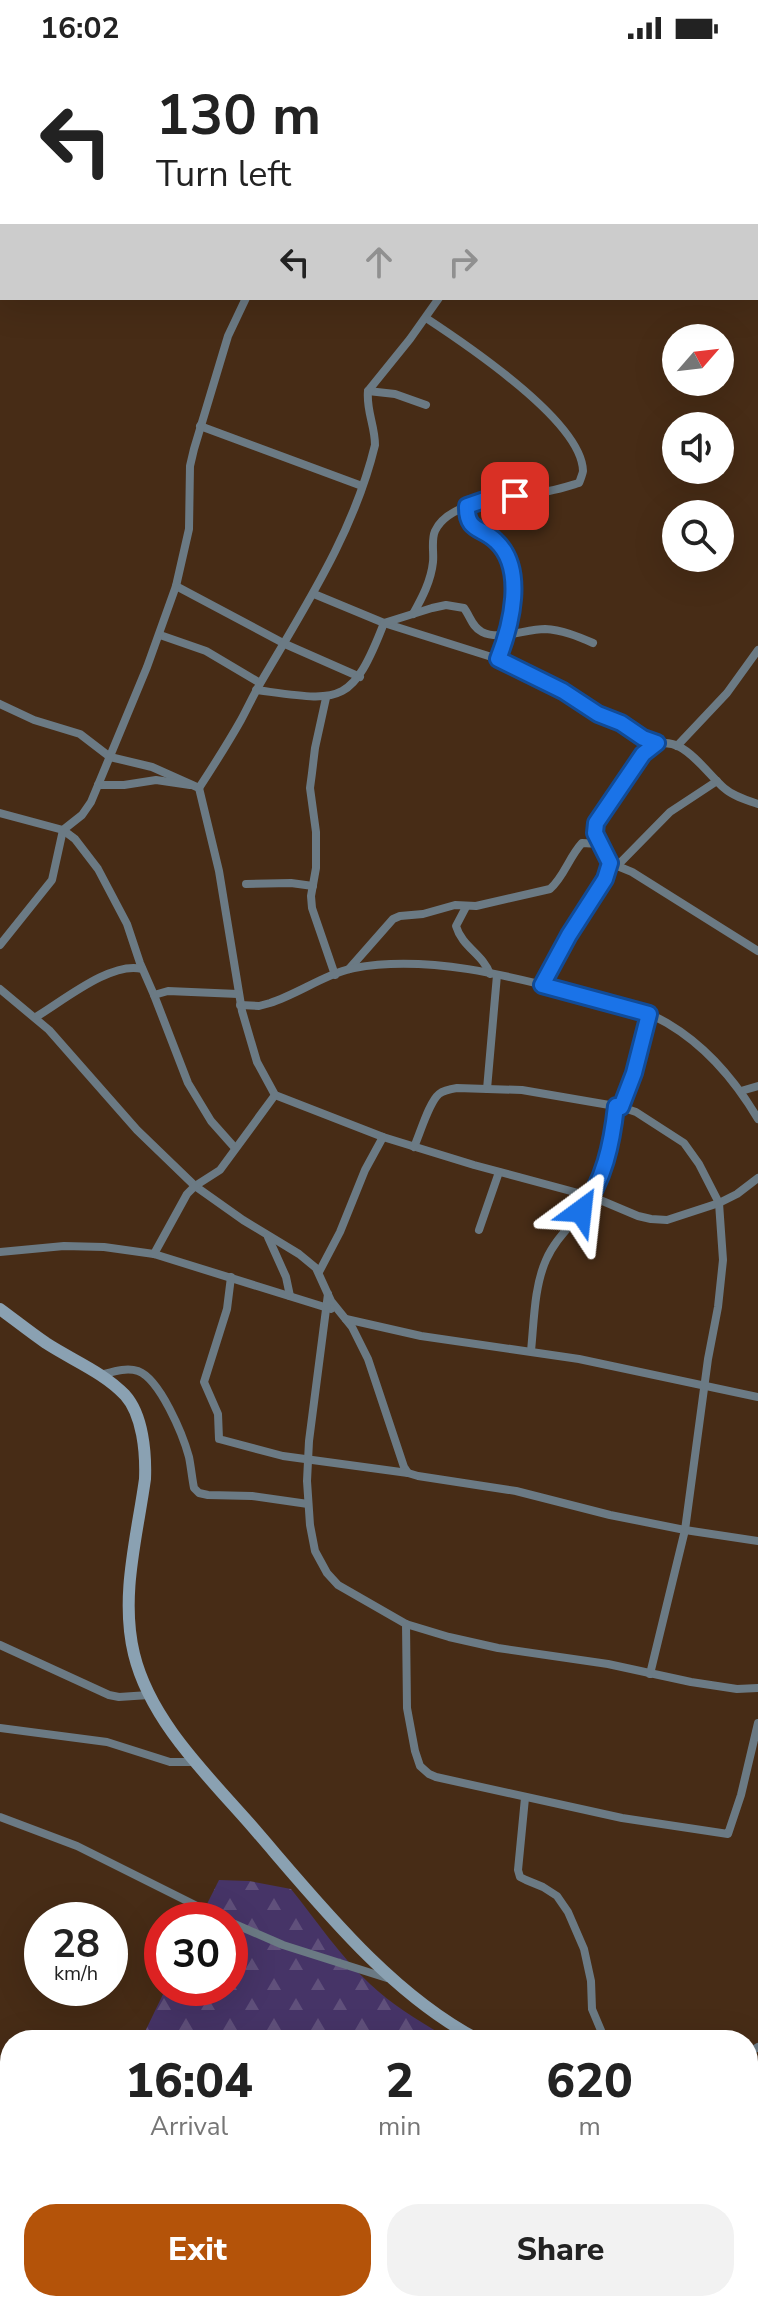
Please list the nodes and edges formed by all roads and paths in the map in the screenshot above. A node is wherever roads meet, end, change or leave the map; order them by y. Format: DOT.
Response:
graph roads {
  1 [pos="245,300"];
  2 [pos="438,300"];
  3 [pos="426,318"];
  4 [pos="368,391"];
  5 [pos="426,405"];
  6 [pos="200,426"];
  7 [pos="362,486"];
  8 [pos="467,506"];
  9 [pos="176,586"];
  10 [pos="314,594"];
  11 [pos="413,614"];
  12 [pos="384,623"];
  13 [pos="508,634"];
  14 [pos="160,635"];
  15 [pos="593,643"];
  16 [pos="285,644"];
  17 [pos="758,650"];
  18 [pos="498,659"];
  19 [pos="360,677"];
  20 [pos="258,687"];
  21 [pos="326,698"];
  22 [pos="0,704"];
  23 [pos="657,743"];
  24 [pos="677,746"];
  25 [pos="110,757"];
  26 [pos="717,781"];
  27 [pos="98,785"];
  28 [pos="197,786"];
  29 [pos="758,804"];
  30 [pos="0,813"];
  31 [pos="63,830"];
  32 [pos="599,844"];
  33 [pos="614,864"];
  34 [pos="246,884"];
  35 [pos="313,886"];
  36 [pos="466,907"];
  37 [pos="0,945"];
  38 [pos="758,951"];
  39 [pos="142,969"];
  40 [pos="349,969"];
  41 [pos="494,974"];
  42 [pos="335,975"];
  43 [pos="542,985"];
  44 [pos="0,989"];
  45 [pos="238,994"];
  46 [pos="154,995"];
  47 [pos="240,1005"];
  48 [pos="649,1014"];
  49 [pos="36,1017"];
  50 [pos="758,1086"];
  51 [pos="487,1089"];
  52 [pos="741,1091"];
  53 [pos="275,1095"];
  54 [pos="618,1106"];
  55 [pos="758,1119"];
  56 [pos="383,1137"];
  57 [pos="414,1147"];
  58 [pos="235,1148"];
  59 [pos="499,1172"];
  60 [pos="755,1185"];
  61 [pos="195,1186"];
  62 [pos="593,1197"];
  63 [pos="719,1203"];
  64 [pos="479,1230"];
  65 [pos="267,1236"];
  66 [pos="0,1252"];
  67 [pos="154,1254"];
  68 [pos="319,1272"];
  69 [pos="231,1277"];
  70 [pos="328,1294"];
  71 [pos="290,1296"];
  72 [pos="326,1307"];
  73 [pos="0,1309"];
  74 [pos="342,1315"];
  75 [pos="531,1351"];
  76 [pos="100,1375"];
  77 [pos="704,1386"];
  78 [pos="758,1397"];
  79 [pos="307,1460"];
  80 [pos="408,1473"];
  81 [pos="308,1504"];
  82 [pos="685,1530"];
  83 [pos="758,1541"];
  84 [pos="406,1624"];
  85 [pos="0,1645"];
  86 [pos="650,1674"];
  87 [pos="758,1688"];
  88 [pos="149,1695"];
  89 [pos="758,1723"];
  90 [pos="0,1728"];
  91 [pos="196,1762"];
  92 [pos="525,1798"];
  93 [pos="0,1817"];
  94 [pos="190,1902"];
  95 [pos="248,1930"];
  96 [pos="396,1981"];
  97 [pos="463,2030"];
  98 [pos="601,2030"];
  1 -- 6 [label="street"];
  2 -- 3 [label="street"];
  3 -- 4 [label="street"];
  3 -- 8 [label="street"];
  4 -- 5 [label="street"];
  4 -- 7 [label="street"];
  6 -- 7 [label="street"];
  6 -- 9 [label="street"];
  7 -- 10 [label="street"];
  8 -- 11 [label="street"];
  8 -- 13 [label="street"];
  9 -- 14 [label="street"];
  9 -- 16 [label="street"];
  10 -- 12 [label="street"];
  10 -- 16 [label="street"];
  11 -- 12 [label="street"];
  11 -- 13 [label="street"];
  12 -- 18 [label="street"];
  12 -- 19 [label="street"];
  13 -- 15 [label="street"];
  13 -- 18 [label="street"];
  14 -- 20 [label="street"];
  14 -- 25 [label="street"];
  16 -- 19 [label="street"];
  16 -- 20 [label="street"];
  17 -- 24 [label="street"];
  18 -- 23 [label="street"];
  19 -- 21 [label="street"];
  20 -- 21 [label="street"];
  20 -- 28 [label="street"];
  21 -- 35 [label="street"];
  22 -- 25 [label="street"];
  23 -- 24 [label="street"];
  23 -- 32 [label="street"];
  24 -- 26 [label="street"];
  25 -- 27 [label="street"];
  25 -- 28 [label="street"];
  26 -- 29 [label="street"];
  26 -- 33 [label="street"];
  27 -- 28 [label="street"];
  27 -- 31 [label="street"];
  28 -- 45 [label="street"];
  30 -- 31 [label="street"];
  31 -- 37 [label="street"];
  31 -- 39 [label="street"];
  32 -- 33 [label="street"];
  32 -- 36 [label="street"];
  33 -- 38 [label="street"];
  33 -- 43 [label="street"];
  34 -- 35 [label="street"];
  35 -- 42 [label="street"];
  36 -- 40 [label="street"];
  36 -- 41 [label="street"];
  39 -- 46 [label="street"];
  39 -- 49 [label="street"];
  40 -- 41 [label="street"];
  40 -- 42 [label="street"];
  41 -- 43 [label="street"];
  41 -- 51 [label="street"];
  42 -- 47 [label="street"];
  43 -- 48 [label="street"];
  44 -- 49 [label="street"];
  45 -- 46 [label="street"];
  45 -- 47 [label="street"];
  46 -- 58 [label="street"];
  47 -- 53 [label="street"];
  48 -- 52 [label="street"];
  48 -- 54 [label="street"];
  49 -- 61 [label="street"];
  50 -- 52 [label="street"];
  51 -- 54 [label="street"];
  51 -- 57 [label="street"];
  52 -- 55 [label="street"];
  53 -- 56 [label="street"];
  53 -- 58 [label="street"];
  54 -- 62 [label="street"];
  54 -- 63 [label="street"];
  56 -- 57 [label="street"];
  56 -- 68 [label="street"];
  57 -- 59 [label="street"];
  58 -- 61 [label="street"];
  59 -- 62 [label="street"];
  59 -- 64 [label="street"];
  60 -- 63 [label="street"];
  61 -- 65 [label="street"];
  61 -- 67 [label="street"];
  62 -- 63 [label="street"];
  62 -- 75 [label="street"];
  63 -- 77 [label="street"];
  65 -- 68 [label="street"];
  65 -- 71 [label="street"];
  66 -- 67 [label="street"];
  67 -- 69 [label="street"];
  68 -- 70 [label="street"];
  69 -- 71 [label="street"];
  69 -- 79 [label="street"];
  70 -- 72 [label="street"];
  70 -- 74 [label="street"];
  71 -- 72 [label="street"];
  72 -- 74 [label="street"];
  72 -- 79 [label="street"];
  73 -- 76 [label="main road"];
  74 -- 75 [label="street"];
  74 -- 80 [label="street"];
  75 -- 77 [label="street"];
  76 -- 81 [label="street"];
  76 -- 88 [label="main road"];
  77 -- 78 [label="street"];
  77 -- 82 [label="street"];
  79 -- 80 [label="street"];
  79 -- 81 [label="street"];
  80 -- 82 [label="street"];
  81 -- 84 [label="street"];
  82 -- 83 [label="street"];
  82 -- 86 [label="street"];
  84 -- 86 [label="street"];
  84 -- 92 [label="street"];
  85 -- 88 [label="street"];
  86 -- 87 [label="street"];
  88 -- 91 [label="main road"];
  89 -- 92 [label="street"];
  90 -- 91 [label="street"];
  91 -- 96 [label="main road"];
  92 -- 98 [label="street"];
  93 -- 94 [label="street"];
  95 -- 96 [label="street"];
  96 -- 97 [label="main road"];
}
